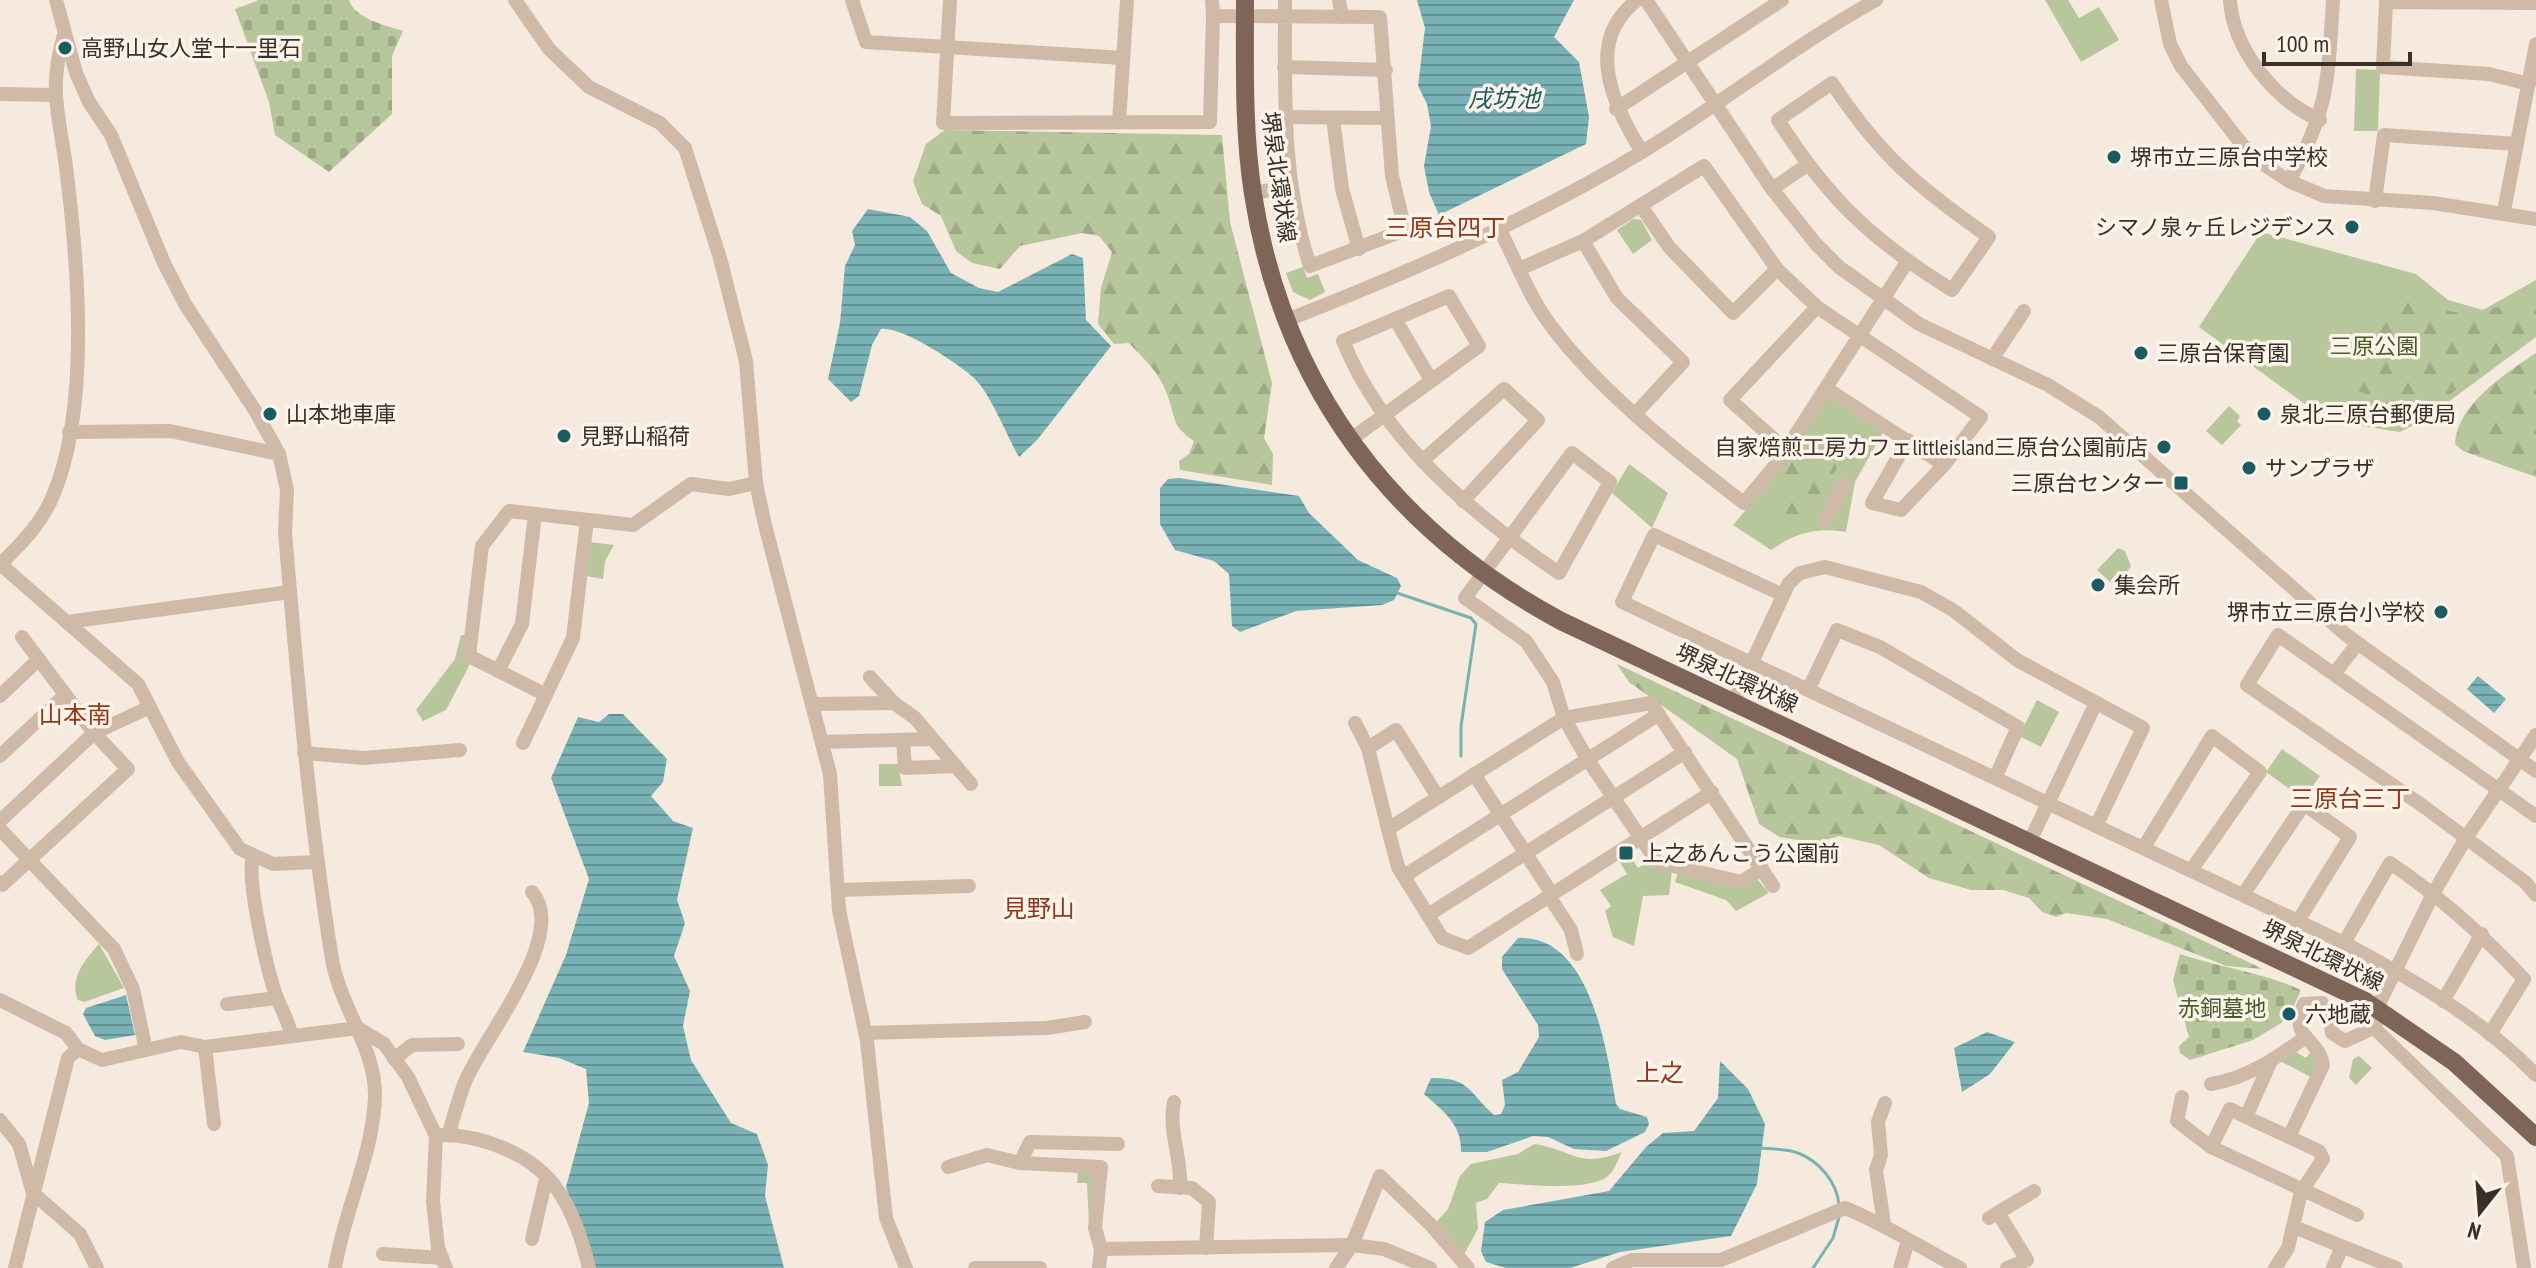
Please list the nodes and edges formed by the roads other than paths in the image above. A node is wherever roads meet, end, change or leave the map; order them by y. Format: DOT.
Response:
graph roads {
  1 [pos="56,0"];
  2 [pos="515,0"];
  3 [pos="852,0"];
  4 [pos="950,0"];
  5 [pos="1127,0"];
  6 [pos="1212,0"];
  7 [pos="1285,0"];
  8 [pos="1339,0"];
  9 [pos="1637,0"];
  10 [pos="1646,0"];
  11 [pos="1782,0"];
  12 [pos="1876,0"];
  13 [pos="2161,0"];
  14 [pos="2228,0"];
  15 [pos="2240,0"];
  16 [pos="2333,0"];
  17 [pos="2536,3"];
  18 [pos="1245,9"];
  19 [pos="1213,16"];
  20 [pos="1342,17"];
  21 [pos="1285,19"];
  22 [pos="64,34"];
  23 [pos="2536,44"];
  24 [pos="947,48"];
  25 [pos="1123,58"];
  26 [pos="1688,62"];
  27 [pos="1284,67"];
  28 [pos="1386,70"];
  29 [pos="2529,84"];
  30 [pos="0,94"];
  31 [pos="53,95"];
  32 [pos="1717,105"];
  33 [pos="1616,109"];
  34 [pos="1284,117"];
  35 [pos="1333,118"];
  36 [pos="1386,118"];
  37 [pos="2320,120"];
  38 [pos="1119,122"];
  39 [pos="2517,144"];
  40 [pos="1642,152"];
  41 [pos="1807,165"];
  42 [pos="2289,181"];
  43 [pos="1289,187"];
  44 [pos="1772,189"];
  45 [pos="1253,193"];
  46 [pos="2375,201"];
  47 [pos="1641,206"];
  48 [pos="2504,211"];
  49 [pos="2536,219"];
  50 [pos="1500,230"];
  51 [pos="1583,241"];
  52 [pos="1359,249"];
  53 [pos="1907,262"];
  54 [pos="1519,269"];
  55 [pos="1777,269"];
  56 [pos="1883,300"];
  57 [pos="1817,307"];
  58 [pos="2024,311"];
  59 [pos="1395,319"];
  60 [pos="1287,320"];
  61 [pos="1859,338"];
  62 [pos="1992,359"];
  63 [pos="1431,380"];
  64 [pos="1826,388"];
  65 [pos="1636,413"];
  66 [pos="1386,414"];
  67 [pos="69,432"];
  68 [pos="1350,440"];
  69 [pos="1908,440"];
  70 [pos="1786,450"];
  71 [pos="279,454"];
  72 [pos="1422,461"];
  73 [pos="1944,465"];
  74 [pos="756,483"];
  75 [pos="1844,484"];
  76 [pos="1463,501"];
  77 [pos="535,514"];
  78 [pos="587,520"];
  79 [pos="1825,521"];
  80 [pos="1508,538"];
  81 [pos="0,565"];
  82 [pos="1483,574"];
  83 [pos="290,592"];
  84 [pos="1783,595"];
  85 [pos="67,622"];
  86 [pos="22,637"];
  87 [pos="2357,644"];
  88 [pos="38,660"];
  89 [pos="1751,661"];
  90 [pos="498,671"];
  91 [pos="2335,673"];
  92 [pos="870,677"];
  93 [pos="1809,688"];
  94 [pos="65,695"];
  95 [pos="546,695"];
  96 [pos="0,696"];
  97 [pos="894,703"];
  98 [pos="1733,703"];
  99 [pos="2096,703"];
  100 [pos="812,704"];
  101 [pos="150,707"];
  102 [pos="1659,714"];
  103 [pos="1564,718"];
  104 [pos="1355,723"];
  105 [pos="94,733"];
  106 [pos="2536,735"];
  107 [pos="932,739"];
  108 [pos="903,740"];
  109 [pos="822,742"];
  110 [pos="523,743"];
  111 [pos="1368,748"];
  112 [pos="460,750"];
  113 [pos="1685,752"];
  114 [pos="304,753"];
  115 [pos="0,756"];
  116 [pos="2520,759"];
  117 [pos="1588,760"];
  118 [pos="956,766"];
  119 [pos="2536,771"];
  120 [pos="1474,774"];
  121 [pos="1996,776"];
  122 [pos="971,784"];
  123 [pos="2499,790"];
  124 [pos="1712,792"];
  125 [pos="1438,797"];
  126 [pos="1613,797"];
  127 [pos="2048,801"];
  128 [pos="1501,815"];
  129 [pos="2536,816"];
  130 [pos="0,821"];
  131 [pos="2097,824"];
  132 [pos="0,829"];
  133 [pos="1388,829"];
  134 [pos="1641,837"];
  135 [pos="2466,838"];
  136 [pos="2030,841"];
  137 [pos="2144,847"];
  138 [pos="1526,853"];
  139 [pos="253,857"];
  140 [pos="31,861"];
  141 [pos="317,862"];
  142 [pos="1762,869"];
  143 [pos="2192,869"];
  144 [pos="1404,876"];
  145 [pos="0,882"];
  146 [pos="969,886"];
  147 [pos="1773,886"];
  148 [pos="838,890"];
  149 [pos="532,892"];
  150 [pos="2434,892"];
  151 [pos="1551,895"];
  152 [pos="2243,895"];
  153 [pos="2536,895"];
  154 [pos="1428,915"];
  155 [pos="2298,921"];
  156 [pos="2482,934"];
  157 [pos="2344,943"];
  158 [pos="1577,954"];
  159 [pos="2396,971"];
  160 [pos="277,998"];
  161 [pos="0,1000"];
  162 [pos="2443,1001"];
  163 [pos="227,1004"];
  164 [pos="2378,1016"];
  165 [pos="1085,1022"];
  166 [pos="358,1028"];
  167 [pos="865,1033"];
  168 [pos="291,1034"];
  169 [pos="2490,1034"];
  170 [pos="2306,1037"];
  171 [pos="458,1044"];
  172 [pos="205,1047"];
  173 [pos="78,1049"];
  174 [pos="146,1050"];
  175 [pos="394,1059"];
  176 [pos="2270,1063"];
  177 [pos="2535,1071"];
  178 [pos="2211,1084"];
  179 [pos="2182,1097"];
  180 [pos="1174,1102"];
  181 [pos="1885,1103"];
  182 [pos="2246,1117"];
  183 [pos="0,1120"];
  184 [pos="214,1124"];
  185 [pos="442,1135"];
  186 [pos="2289,1137"];
  187 [pos="2536,1137"];
  188 [pos="2211,1147"];
  189 [pos="1020,1163"];
  190 [pos="948,1167"];
  191 [pos="1101,1167"];
  192 [pos="546,1179"];
  193 [pos="1158,1186"];
  194 [pos="1180,1188"];
  195 [pos="2034,1191"];
  196 [pos="2301,1192"];
  197 [pos="33,1193"];
  198 [pos="2357,1215"];
  199 [pos="1884,1224"];
  200 [pos="2294,1227"];
  201 [pos="532,1239"];
  202 [pos="1908,1241"];
  203 [pos="1352,1245"];
  204 [pos="2342,1247"];
  205 [pos="1206,1248"];
  206 [pos="1101,1249"];
  207 [pos="2529,1250"];
  208 [pos="383,1254"];
  209 [pos="444,1263"];
  210 [pos="15,1268"];
  211 [pos="97,1268"];
  212 [pos="335,1268"];
  213 [pos="589,1268"];
  214 [pos="906,1268"];
  215 [pos="975,1268"];
  216 [pos="1040,1268"];
  217 [pos="1099,1268"];
  218 [pos="1336,1268"];
  219 [pos="1430,1268"];
  220 [pos="1468,1268"];
  221 [pos="1613,1268"];
  222 [pos="1900,1268"];
  223 [pos="1960,1268"];
  224 [pos="2007,1268"];
  225 [pos="2275,1268"];
  226 [pos="2333,1268"];
  227 [pos="2396,1268"];
  228 [pos="2524,1268"];
  1 -- 22 [label="street"];
  2 -- 74 [label="street"];
  3 -- 24 [label="street"];
  4 -- 24 [label="street"];
  5 -- 25 [label="street"];
  6 -- 19 [label="street"];
  7 -- 21 [label="street"];
  8 -- 20 [label="street"];
  9 -- 33 [label="street"];
  10 -- 26 [label="street"];
  11 -- 26 [label="street"];
  12 -- 32 [label="street"];
  13 -- 42 [label="street"];
  14 -- 15 [label="street"];
  14 -- 37 [label="street"];
  16 -- 37 [label="street"];
  17 -- 29 [label="street"];
  18 -- 19 [label="street"];
  18 -- 21 [label="street"];
  18 -- 45 [label="main road, 堺泉北環状線"];
  19 -- 38 [label="street"];
  20 -- 21 [label="street"];
  20 -- 28 [label="street"];
  21 -- 27 [label="street"];
  22 -- 31 [label="street"];
  22 -- 71 [label="street"];
  23 -- 29 [label="street"];
  24 -- 25 [label="street"];
  24 -- 38 [label="street"];
  25 -- 38 [label="street"];
  26 -- 32 [label="street"];
  26 -- 33 [label="street"];
  27 -- 28 [label="street"];
  27 -- 34 [label="street"];
  28 -- 36 [label="street"];
  29 -- 39 [label="street"];
  30 -- 31 [label="street"];
  31 -- 67 [label="street"];
  32 -- 40 [label="street"];
  32 -- 44 [label="street"];
  33 -- 40 [label="street"];
  34 -- 35 [label="street"];
  34 -- 43 [label="street"];
  35 -- 36 [label="street"];
  35 -- 52 [label="street"];
  36 -- 52 [label="street"];
  37 -- 42 [label="street"];
  39 -- 46 [label="street"];
  39 -- 48 [label="street"];
  40 -- 50 [label="street"];
  41 -- 44 [label="street"];
  41 -- 53 [label="street"];
  41 -- 53 [label="street"];
  42 -- 46 [label="street"];
  43 -- 45 [label="street"];
  43 -- 52 [label="street"];
  44 -- 56 [label="street"];
  45 -- 60 [label="main road, 堺泉北環状線"];
  46 -- 48 [label="street"];
  47 -- 51 [label="street"];
  47 -- 55 [label="street"];
  47 -- 55 [label="street"];
  48 -- 49 [label="street"];
  50 -- 54 [label="street"];
  50 -- 60 [label="street"];
  51 -- 54 [label="street"];
  51 -- 65 [label="street"];
  53 -- 56 [label="street"];
  54 -- 65 [label="street"];
  55 -- 57 [label="street"];
  56 -- 61 [label="street"];
  56 -- 62 [label="street"];
  57 -- 61 [label="street"];
  57 -- 70 [label="street"];
  58 -- 62 [label="street"];
  59 -- 63 [label="street"];
  59 -- 63 [label="street"];
  59 -- 66 [label="street"];
  60 -- 68 [label="main road, 堺泉北環状線"];
  61 -- 64 [label="street"];
  61 -- 73 [label="street"];
  62 -- 87 [label="street"];
  63 -- 66 [label="street"];
  64 -- 69 [label="street"];
  64 -- 70 [label="street"];
  65 -- 70 [label="street"];
  66 -- 68 [label="street"];
  66 -- 72 [label="street"];
  67 -- 71 [label="street"];
  67 -- 81 [label="street"];
  68 -- 82 [label="main road, 堺泉北環状線"];
  69 -- 73 [label="street"];
  69 -- 73 [label="street"];
  71 -- 83 [label="street"];
  72 -- 76 [label="street"];
  72 -- 76 [label="street"];
  74 -- 78 [label="street"];
  74 -- 100 [label="street"];
  75 -- 79 [label="street"];
  76 -- 80 [label="street"];
  77 -- 78 [label="street"];
  77 -- 90 [label="street"];
  77 -- 90 [label="street"];
  78 -- 95 [label="street"];
  80 -- 80 [label="street"];
  80 -- 82 [label="street"];
  81 -- 85 [label="street"];
  82 -- 98 [label="main road, 堺泉北環状線"];
  82 -- 103 [label="street"];
  83 -- 85 [label="street"];
  83 -- 114 [label="street"];
  84 -- 89 [label="street"];
  84 -- 89 [label="street"];
  84 -- 99 [label="street"];
  85 -- 101 [label="street"];
  86 -- 88 [label="street"];
  87 -- 91 [label="street"];
  87 -- 116 [label="street"];
  88 -- 94 [label="street"];
  88 -- 96 [label="street"];
  89 -- 93 [label="street"];
  89 -- 98 [label="street"];
  90 -- 95 [label="street"];
  91 -- 123 [label="street"];
  91 -- 135 [label="street"];
  92 -- 97 [label="street"];
  93 -- 121 [label="street"];
  93 -- 121 [label="street"];
  94 -- 105 [label="street"];
  94 -- 115 [label="street"];
  95 -- 110 [label="street"];
  97 -- 100 [label="street"];
  97 -- 107 [label="street"];
  98 -- 136 [label="main road, 堺泉北環状線"];
  99 -- 127 [label="street"];
  99 -- 131 [label="street"];
  100 -- 109 [label="street"];
  101 -- 105 [label="street"];
  101 -- 139 [label="street"];
  102 -- 103 [label="street"];
  102 -- 113 [label="street"];
  102 -- 117 [label="street"];
  103 -- 117 [label="street"];
  103 -- 120 [label="street"];
  104 -- 111 [label="street"];
  105 -- 130 [label="street"];
  105 -- 140 [label="street"];
  106 -- 116 [label="street"];
  107 -- 108 [label="street"];
  107 -- 118 [label="street"];
  108 -- 109 [label="street"];
  108 -- 118 [label="street"];
  109 -- 148 [label="street"];
  111 -- 125 [label="street"];
  111 -- 133 [label="street"];
  112 -- 114 [label="street"];
  113 -- 124 [label="street"];
  113 -- 126 [label="street"];
  114 -- 141 [label="street"];
  116 -- 119 [label="street"];
  116 -- 123 [label="street"];
  117 -- 126 [label="street"];
  117 -- 128 [label="street"];
  118 -- 122 [label="street"];
  120 -- 125 [label="street"];
  120 -- 128 [label="street"];
  121 -- 127 [label="street"];
  123 -- 129 [label="street"];
  123 -- 135 [label="street"];
  124 -- 134 [label="street"];
  124 -- 142 [label="street"];
  125 -- 133 [label="street"];
  126 -- 134 [label="street"];
  126 -- 138 [label="street"];
  127 -- 131 [label="street"];
  127 -- 136 [label="street"];
  128 -- 138 [label="street"];
  128 -- 144 [label="street"];
  131 -- 137 [label="street"];
  132 -- 140 [label="street"];
  133 -- 144 [label="street"];
  134 -- 142 [label="street"];
  134 -- 151 [label="street"];
  135 -- 150 [label="street"];
  135 -- 153 [label="street"];
  136 -- 164 [label="main road, 堺泉北環状線"];
  137 -- 143 [label="street"];
  137 -- 143 [label="street"];
  138 -- 151 [label="street"];
  138 -- 154 [label="street"];
  139 -- 141 [label="street"];
  139 -- 160 [label="street"];
  140 -- 145 [label="street"];
  140 -- 174 [label="street"];
  141 -- 166 [label="street"];
  142 -- 147 [label="street"];
  143 -- 152 [label="street"];
  144 -- 154 [label="street"];
  146 -- 148 [label="street"];
  148 -- 167 [label="street"];
  149 -- 185 [label="street"];
  150 -- 156 [label="street"];
  150 -- 157 [label="street"];
  150 -- 159 [label="street"];
  151 -- 154 [label="street"];
  151 -- 158 [label="street"];
  152 -- 155 [label="street"];
  152 -- 155 [label="street"];
  155 -- 157 [label="street"];
  156 -- 162 [label="street"];
  156 -- 169 [label="street"];
  157 -- 159 [label="street"];
  159 -- 162 [label="street"];
  159 -- 164 [label="street"];
  160 -- 163 [label="street"];
  160 -- 168 [label="street"];
  161 -- 173 [label="street"];
  162 -- 169 [label="street"];
  164 -- 170 [label="street"];
  164 -- 187 [label="main road, 堺泉北環状線"];
  164 -- 207 [label="street"];
  165 -- 167 [label="street"];
  166 -- 168 [label="street"];
  166 -- 175 [label="street"];
  166 -- 212 [label="street"];
  167 -- 214 [label="street"];
  168 -- 172 [label="street"];
  169 -- 177 [label="street"];
  170 -- 176 [label="street"];
  170 -- 186 [label="street"];
  171 -- 175 [label="street"];
  172 -- 174 [label="street"];
  172 -- 184 [label="street"];
  173 -- 174 [label="street"];
  173 -- 197 [label="street"];
  175 -- 185 [label="street"];
  176 -- 178 [label="street"];
  176 -- 182 [label="street"];
  179 -- 188 [label="street"];
  180 -- 194 [label="street"];
  181 -- 199 [label="street"];
  182 -- 186 [label="street"];
  182 -- 188 [label="street"];
  183 -- 197 [label="street"];
  185 -- 192 [label="street"];
  185 -- 209 [label="street"];
  186 -- 196 [label="street"];
  188 -- 196 [label="street"];
  189 -- 190 [label="street"];
  189 -- 191 [label="street"];
  189 -- 191 [label="street"];
  191 -- 206 [label="street"];
  192 -- 201 [label="street"];
  192 -- 213 [label="street"];
  193 -- 194 [label="street"];
  194 -- 205 [label="street"];
  195 -- 224 [label="street"];
  196 -- 198 [label="street"];
  196 -- 200 [label="street"];
  197 -- 210 [label="street"];
  197 -- 211 [label="street"];
  199 -- 202 [label="street"];
  199 -- 221 [label="street"];
  200 -- 204 [label="street"];
  200 -- 225 [label="street"];
  202 -- 222 [label="street"];
  202 -- 223 [label="street"];
  203 -- 205 [label="street"];
  203 -- 218 [label="street"];
  203 -- 219 [label="street"];
  203 -- 220 [label="street"];
  204 -- 226 [label="street"];
  204 -- 227 [label="street"];
  205 -- 206 [label="street"];
  206 -- 217 [label="street"];
  207 -- 228 [label="street"];
  208 -- 209 [label="street"];
  215 -- 216 [label="street"];
}
